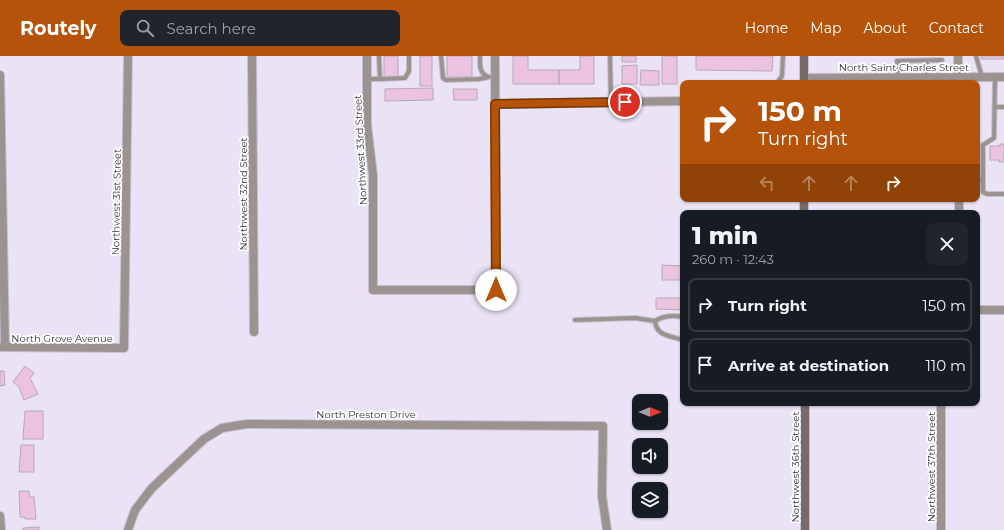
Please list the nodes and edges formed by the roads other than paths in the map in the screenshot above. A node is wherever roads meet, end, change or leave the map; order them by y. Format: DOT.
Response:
graph roads {
  1 [pos="128,56"];
  2 [pos="252,56"];
  3 [pos="367,56"];
  4 [pos="379,56"];
  5 [pos="409,56"];
  6 [pos="441,56"];
  7 [pos="480,56"];
  8 [pos="495,56"];
  9 [pos="610,56"];
  10 [pos="783,56"];
  11 [pos="804,56"];
  12 [pos="958,56"];
  13 [pos="976,56"];
  14 [pos="942,60"];
  15 [pos="927,61"];
  16 [pos="0,75"];
  17 [pos="492,77"];
  18 [pos="897,77"];
  19 [pos="927,77"];
  20 [pos="982,77"];
  21 [pos="995,77"];
  22 [pos="1004,77"];
  23 [pos="366,79"];
  24 [pos="380,79"];
  25 [pos="779,80"];
  26 [pos="804,80"];
  27 [pos="958,80"];
  28 [pos="680,101"];
  29 [pos="611,102"];
  30 [pos="495,104"];
  31 [pos="995,107"];
  32 [pos="1004,107"];
  33 [pos="980,180"];
  34 [pos="983,180"];
  35 [pos="1004,194"];
  36 [pos="980,310"];
  37 [pos="1004,310"];
  38 [pos="680,316"];
  39 [pos="575,320"];
  40 [pos="655,321"];
  41 [pos="254,332"];
  42 [pos="680,339"];
  43 [pos="3,348"];
  44 [pos="124,348"];
  45 [pos="805,406"];
  46 [pos="941,406"];
  47 [pos="0,516"];
  48 [pos="1,530"];
  49 [pos="128,530"];
  50 [pos="607,530"];
  51 [pos="805,530"];
  52 [pos="941,530"];
  1 -- 44 [label="street, Northwest 31st Street"];
  2 -- 41 [label="street, Northwest 32nd Street"];
  3 -- 23 [label="street, Northwest 33rd Street"];
  4 -- 24 [label="lane"];
  5 -- 24 [label="lane"];
  6 -- 17 [label="lane"];
  7 -- 17 [label="lane"];
  8 -- 17 [label="street"];
  9 -- 29 [label="lane"];
  10 -- 25 [label="lane"];
  11 -- 26 [label="main road"];
  12 -- 27 [label="street"];
  13 -- 20 [label="lane"];
  14 -- 15 [label="lane"];
  15 -- 18 [label="lane"];
  15 -- 19 [label="lane"];
  16 -- 43 [label="street"];
  17 -- 30 [label="street"];
  18 -- 19 [label="street, North Saint Charles Street"];
  18 -- 26 [label="street, North Saint Charles Street"];
  19 -- 27 [label="street, North Saint Charles Street"];
  20 -- 21 [label="street, North Saint Charles Street"];
  20 -- 27 [label="street, North Saint Charles Street"];
  21 -- 22 [label="street, North Saint Charles Street"];
  21 -- 31 [label="lane"];
  23 -- 24 [label="lane"];
  23 -- 30 [label="street, Northwest 33rd Street"];
  28 -- 29 [label="street"];
  29 -- 30 [label="street"];
  31 -- 32 [label="lane"];
  31 -- 34 [label="lane"];
  33 -- 34 [label="lane"];
  34 -- 35 [label="lane"];
  36 -- 37 [label="street"];
  38 -- 40 [label="lane"];
  39 -- 40 [label="lane"];
  40 -- 42 [label="lane"];
  43 -- 44 [label="street, North Grove Avenue"];
  45 -- 51 [label="main road, Northwest 36th Street"];
  46 -- 52 [label="street, Northwest 37th Street"];
  47 -- 48 [label="street"];
  49 -- 50 [label="street, North Preston Drive"];
}
